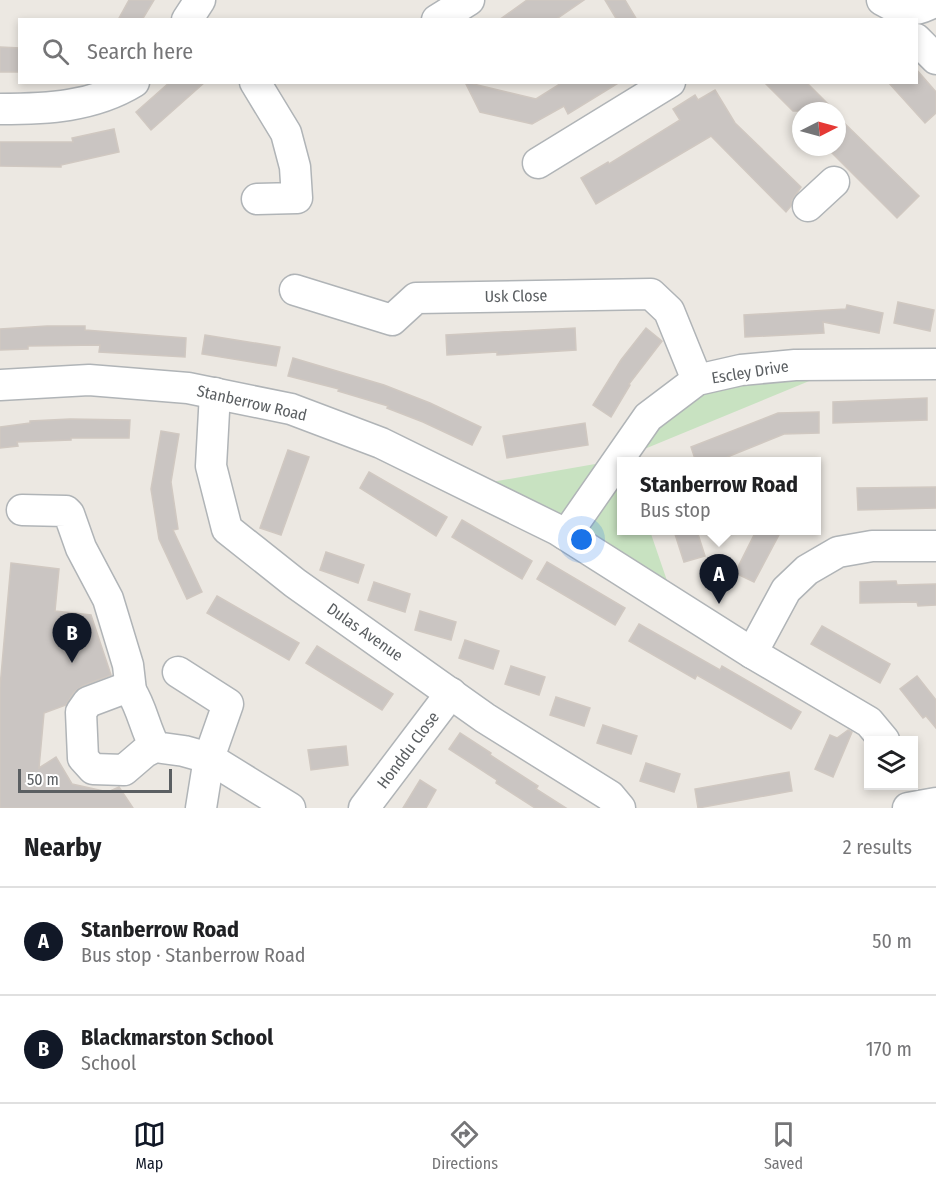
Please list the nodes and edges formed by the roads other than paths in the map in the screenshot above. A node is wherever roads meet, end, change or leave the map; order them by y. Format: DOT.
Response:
graph roads {
  1 [pos="469,0"];
  2 [pos="936,1"];
  3 [pos="440,18"];
  4 [pos="904,18"];
  5 [pos="918,36"];
  6 [pos="936,59"];
  7 [pos="130,84"];
  8 [pos="256,84"];
  9 [pos="667,84"];
  10 [pos="0,109"];
  11 [pos="538,162"];
  12 [pos="834,182"];
  13 [pos="257,199"];
  14 [pos="808,206"];
  15 [pos="295,290"];
  16 [pos="936,364"];
  17 [pos="697,380"];
  18 [pos="0,385"];
  19 [pos="215,393"];
  20 [pos="620,457"];
  21 [pos="617,462"];
  22 [pos="22,510"];
  23 [pos="566,535"];
  24 [pos="936,546"];
  25 [pos="752,653"];
  26 [pos="178,672"];
  27 [pos="130,691"];
  28 [pos="451,693"];
  29 [pos="880,736"];
  30 [pos="155,747"];
  31 [pos="209,758"];
  32 [pos="902,790"];
  33 [pos="936,802"];
  34 [pos="201,808"];
  35 [pos="290,808"];
  36 [pos="364,808"];
  37 [pos="620,808"];
  38 [pos="906,808"];
  1 -- 3 [label="street"];
  2 -- 4 [label="street"];
  5 -- 6 [label="street"];
  7 -- 10 [label="street"];
  8 -- 13 [label="street"];
  9 -- 11 [label="street"];
  12 -- 14 [label="street"];
  15 -- 17 [label="street, Usk Close"];
  16 -- 17 [label="street, Escley Drive"];
  17 -- 20 [label="street, Escley Drive"];
  18 -- 19 [label="street, Stanberrow Road"];
  19 -- 23 [label="street, Stanberrow Road"];
  19 -- 28 [label="street, Dulas Avenue"];
  21 -- 23 [label="street, Escley Drive"];
  22 -- 27 [label="street"];
  23 -- 25 [label="street, Stanberrow Road"];
  24 -- 25 [label="street"];
  25 -- 29 [label="street, Stanberrow Road"];
  26 -- 31 [label="street"];
  27 -- 30 [label="street"];
  27 -- 30 [label="street"];
  28 -- 36 [label="street, Honddu Close"];
  28 -- 37 [label="street, Dulas Avenue"];
  30 -- 31 [label="street"];
  31 -- 34 [label="street"];
  31 -- 35 [label="street"];
  32 -- 38 [label="street"];
  33 -- 38 [label="street"];
}
